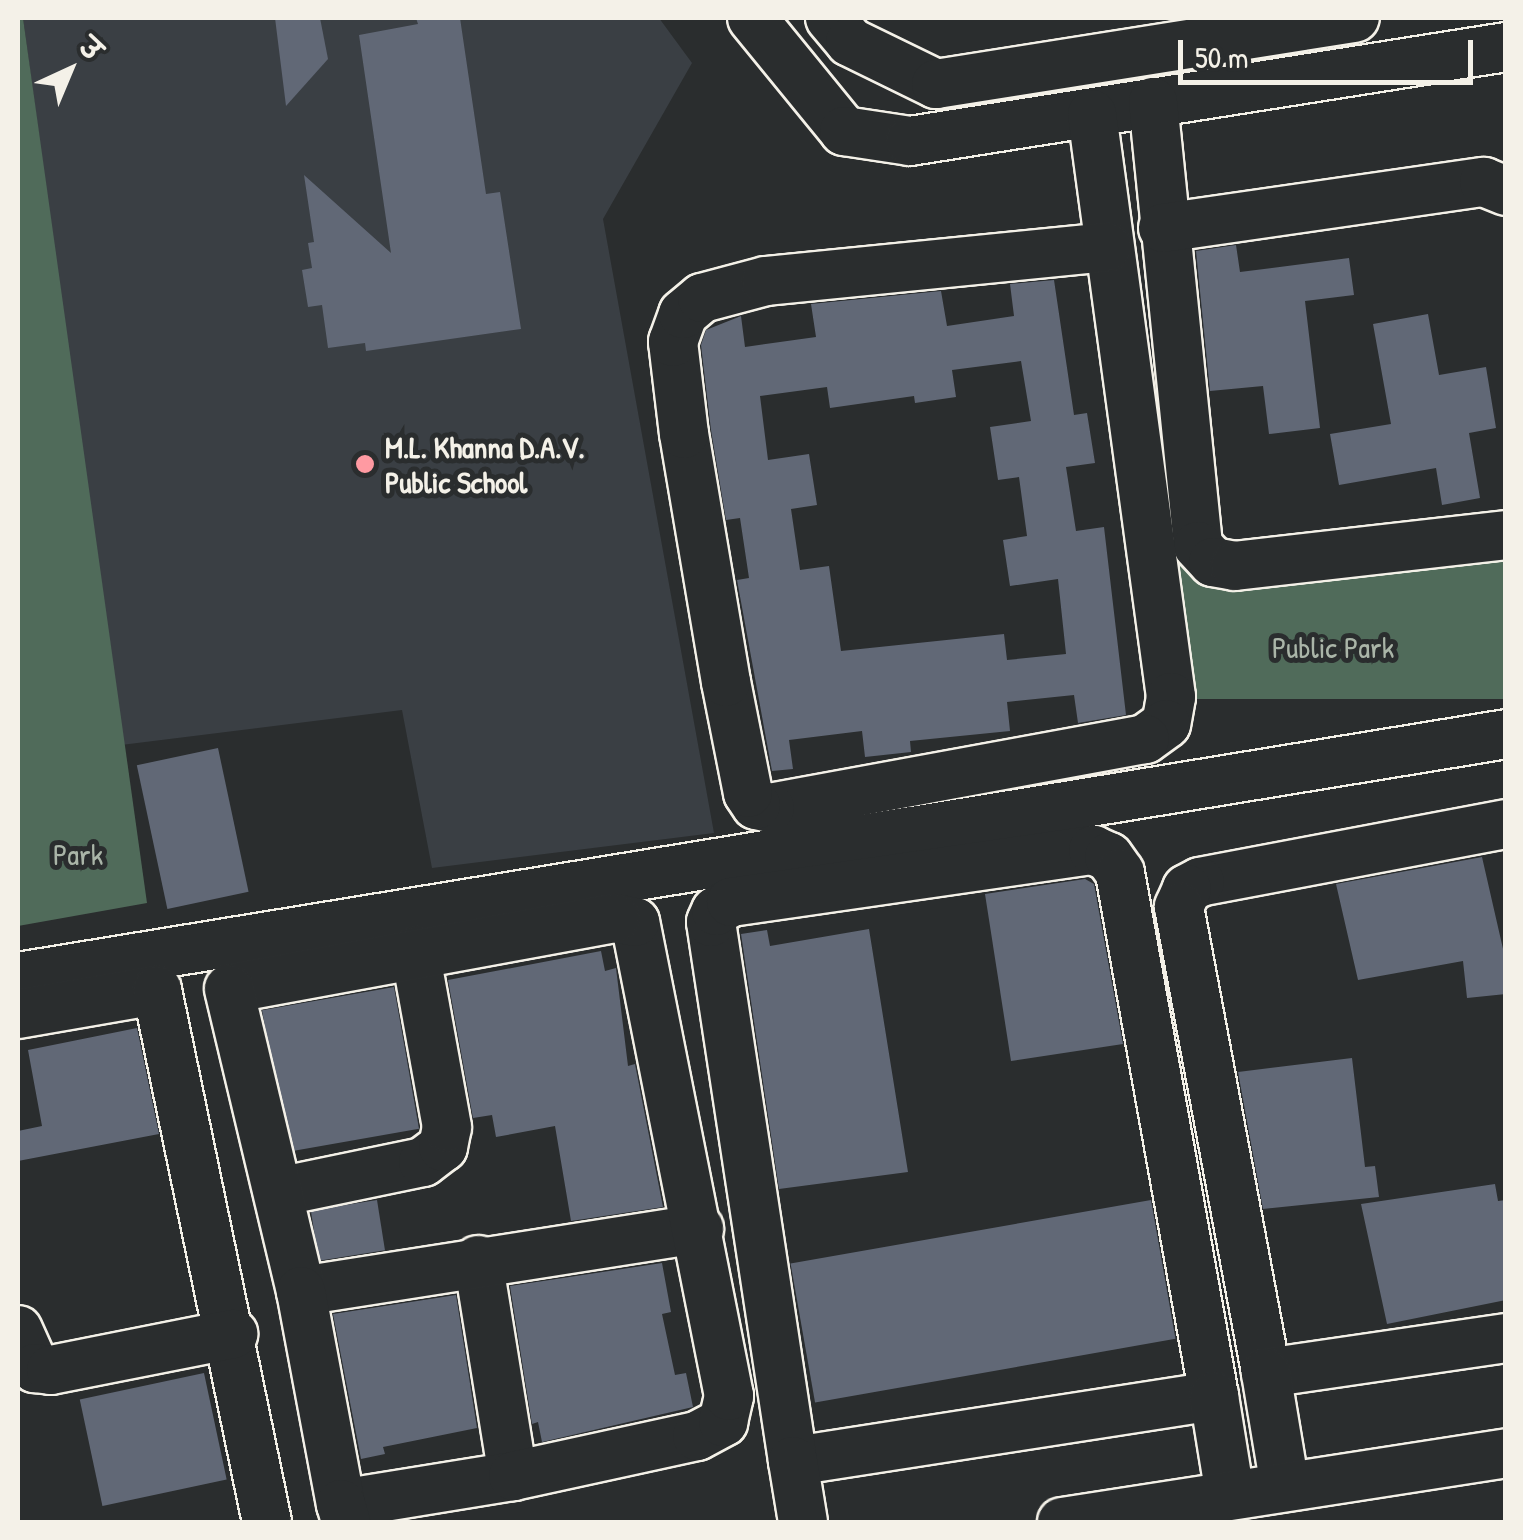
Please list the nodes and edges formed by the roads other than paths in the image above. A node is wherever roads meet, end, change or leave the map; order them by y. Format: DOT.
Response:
graph roads {
  1 [pos="752,18"];
  2 [pos="830,18"];
  3 [pos="1355,18"];
  4 [pos="1506,48"];
  5 [pos="1153,102"];
  6 [pos="1092,114"];
  7 [pos="1506,191"];
  8 [pos="1163,228"];
  9 [pos="1107,246"];
  10 [pos="1506,535"];
  11 [pos="1506,734"];
  12 [pos="1506,824"];
  13 [pos="414,951"];
  14 [pos="224,966"];
  15 [pos="153,973"];
  16 [pos="18,977"];
  17 [pos="18,1014"];
  18 [pos="278,1192"];
  19 [pos="698,1229"];
  20 [pos="478,1260"];
  21 [pos="301,1291"];
  22 [pos="18,1330"];
  23 [pos="233,1334"];
  24 [pos="1506,1338"];
  25 [pos="1266,1374"];
  26 [pos="1214,1396"];
  27 [pos="1506,1453"];
  28 [pos="793,1461"];
  29 [pos="513,1476"];
  30 [pos="1285,1486"];
  31 [pos="1230,1494"];
  32 [pos="343,1513"];
  33 [pos="267,1522"];
  34 [pos="803,1522"];
  35 [pos="1062,1522"];
  1 -- 6 [label="street"];
  2 -- 3 [label="street"];
  4 -- 5 [label="street"];
  5 -- 6 [label="street"];
  5 -- 8 [label="street"];
  6 -- 9 [label="street"];
  7 -- 8 [label="street"];
  8 -- 10 [label="street"];
  9 -- 9 [label="street"];
  11 -- 14 [label="street"];
  12 -- 25 [label="street"];
  13 -- 14 [label="street"];
  13 -- 18 [label="street"];
  13 -- 19 [label="street"];
  14 -- 15 [label="street"];
  14 -- 18 [label="street"];
  15 -- 16 [label="street"];
  15 -- 17 [label="street"];
  15 -- 23 [label="street"];
  18 -- 21 [label="street"];
  19 -- 20 [label="street"];
  19 -- 29 [label="street"];
  20 -- 21 [label="street"];
  20 -- 29 [label="street"];
  21 -- 32 [label="street"];
  22 -- 23 [label="street"];
  23 -- 33 [label="street"];
  24 -- 25 [label="street"];
  25 -- 30 [label="street"];
  26 -- 28 [label="street"];
  26 -- 28 [label="street"];
  26 -- 31 [label="street"];
  27 -- 30 [label="street"];
  28 -- 34 [label="street"];
  29 -- 32 [label="street"];
  30 -- 31 [label="street"];
  31 -- 35 [label="street"];
}
